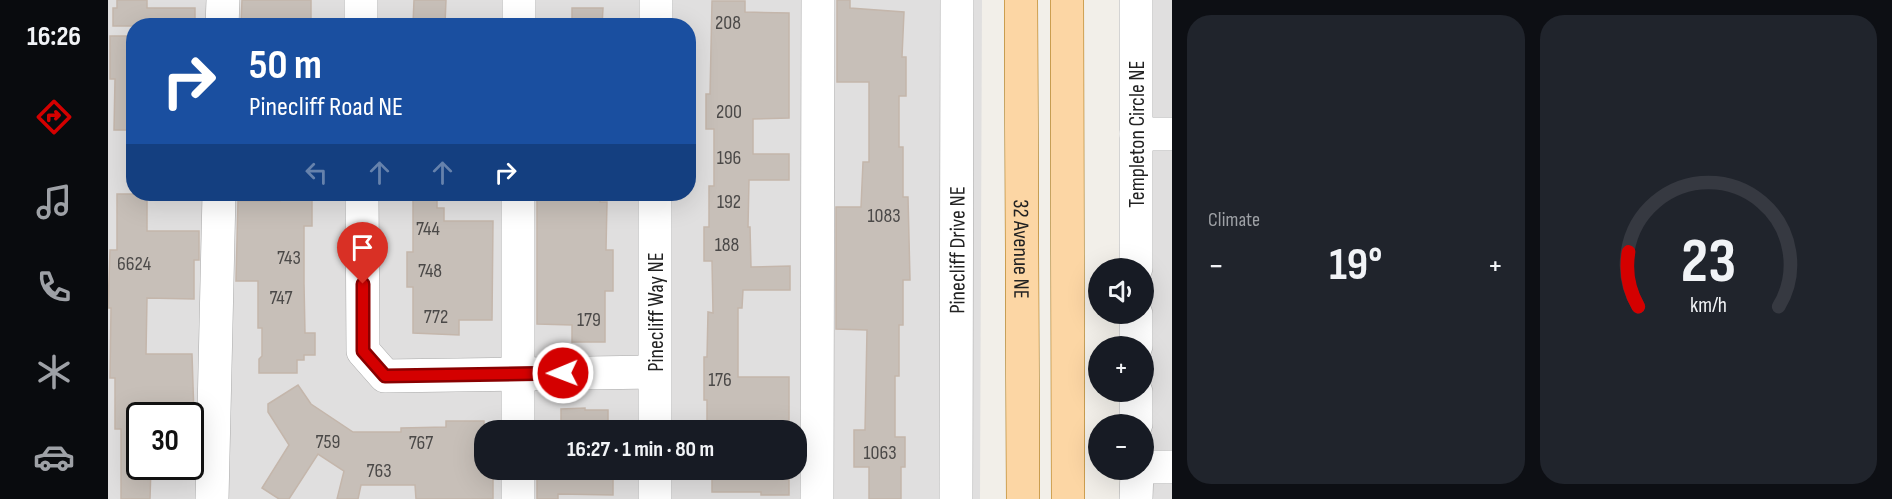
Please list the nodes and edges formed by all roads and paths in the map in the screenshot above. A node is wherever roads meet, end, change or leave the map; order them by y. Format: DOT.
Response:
graph roads {
  1 [pos="223,0"];
  2 [pos="361,0"];
  3 [pos="519,0"];
  4 [pos="656,0"];
  5 [pos="818,0"];
  6 [pos="957,0"];
  7 [pos="1022,0"];
  8 [pos="1067,0"];
  9 [pos="1136,0"];
  10 [pos="222,18"];
  11 [pos="361,18"];
  12 [pos="519,18"];
  13 [pos="656,18"];
  14 [pos="1136,134"];
  15 [pos="1172,134"];
  16 [pos="219,201"];
  17 [pos="362,201"];
  18 [pos="518,201"];
  19 [pos="655,201"];
  20 [pos="1136,258"];
  21 [pos="654,372"];
  22 [pos="518,374"];
  23 [pos="518,420"];
  24 [pos="655,420"];
  25 [pos="1154,467"];
  26 [pos="1172,467"];
  27 [pos="518,480"];
  28 [pos="655,480"];
  29 [pos="1137,480"];
  30 [pos="212,499"];
  31 [pos="518,499"];
  32 [pos="655,499"];
  33 [pos="817,499"];
  34 [pos="956,499"];
  35 [pos="1023,499"];
  36 [pos="1068,499"];
  37 [pos="1137,499"];
  1 -- 10 [label="street"];
  2 -- 11 [label="street"];
  3 -- 12 [label="street"];
  4 -- 13 [label="street"];
  5 -- 33 [label="street"];
  6 -- 34 [label="street, Pinecliff Drive NE"];
  7 -- 35 [label="main road, 32 Avenue NE"];
  8 -- 36 [label="main road, 32 Avenue NE"];
  9 -- 14 [label="street, Templeton Circle NE"];
  14 -- 15 [label="street"];
  14 -- 20 [label="street, Templeton Circle NE"];
  16 -- 30 [label="street"];
  17 -- 22 [label="street"];
  18 -- 22 [label="street"];
  19 -- 21 [label="street, Pinecliff Way NE"];
  21 -- 22 [label="street"];
  21 -- 24 [label="street, Pinecliff Way NE"];
  22 -- 23 [label="street"];
  25 -- 26 [label="street"];
  27 -- 31 [label="street"];
  28 -- 32 [label="street"];
  29 -- 37 [label="street"];
}
